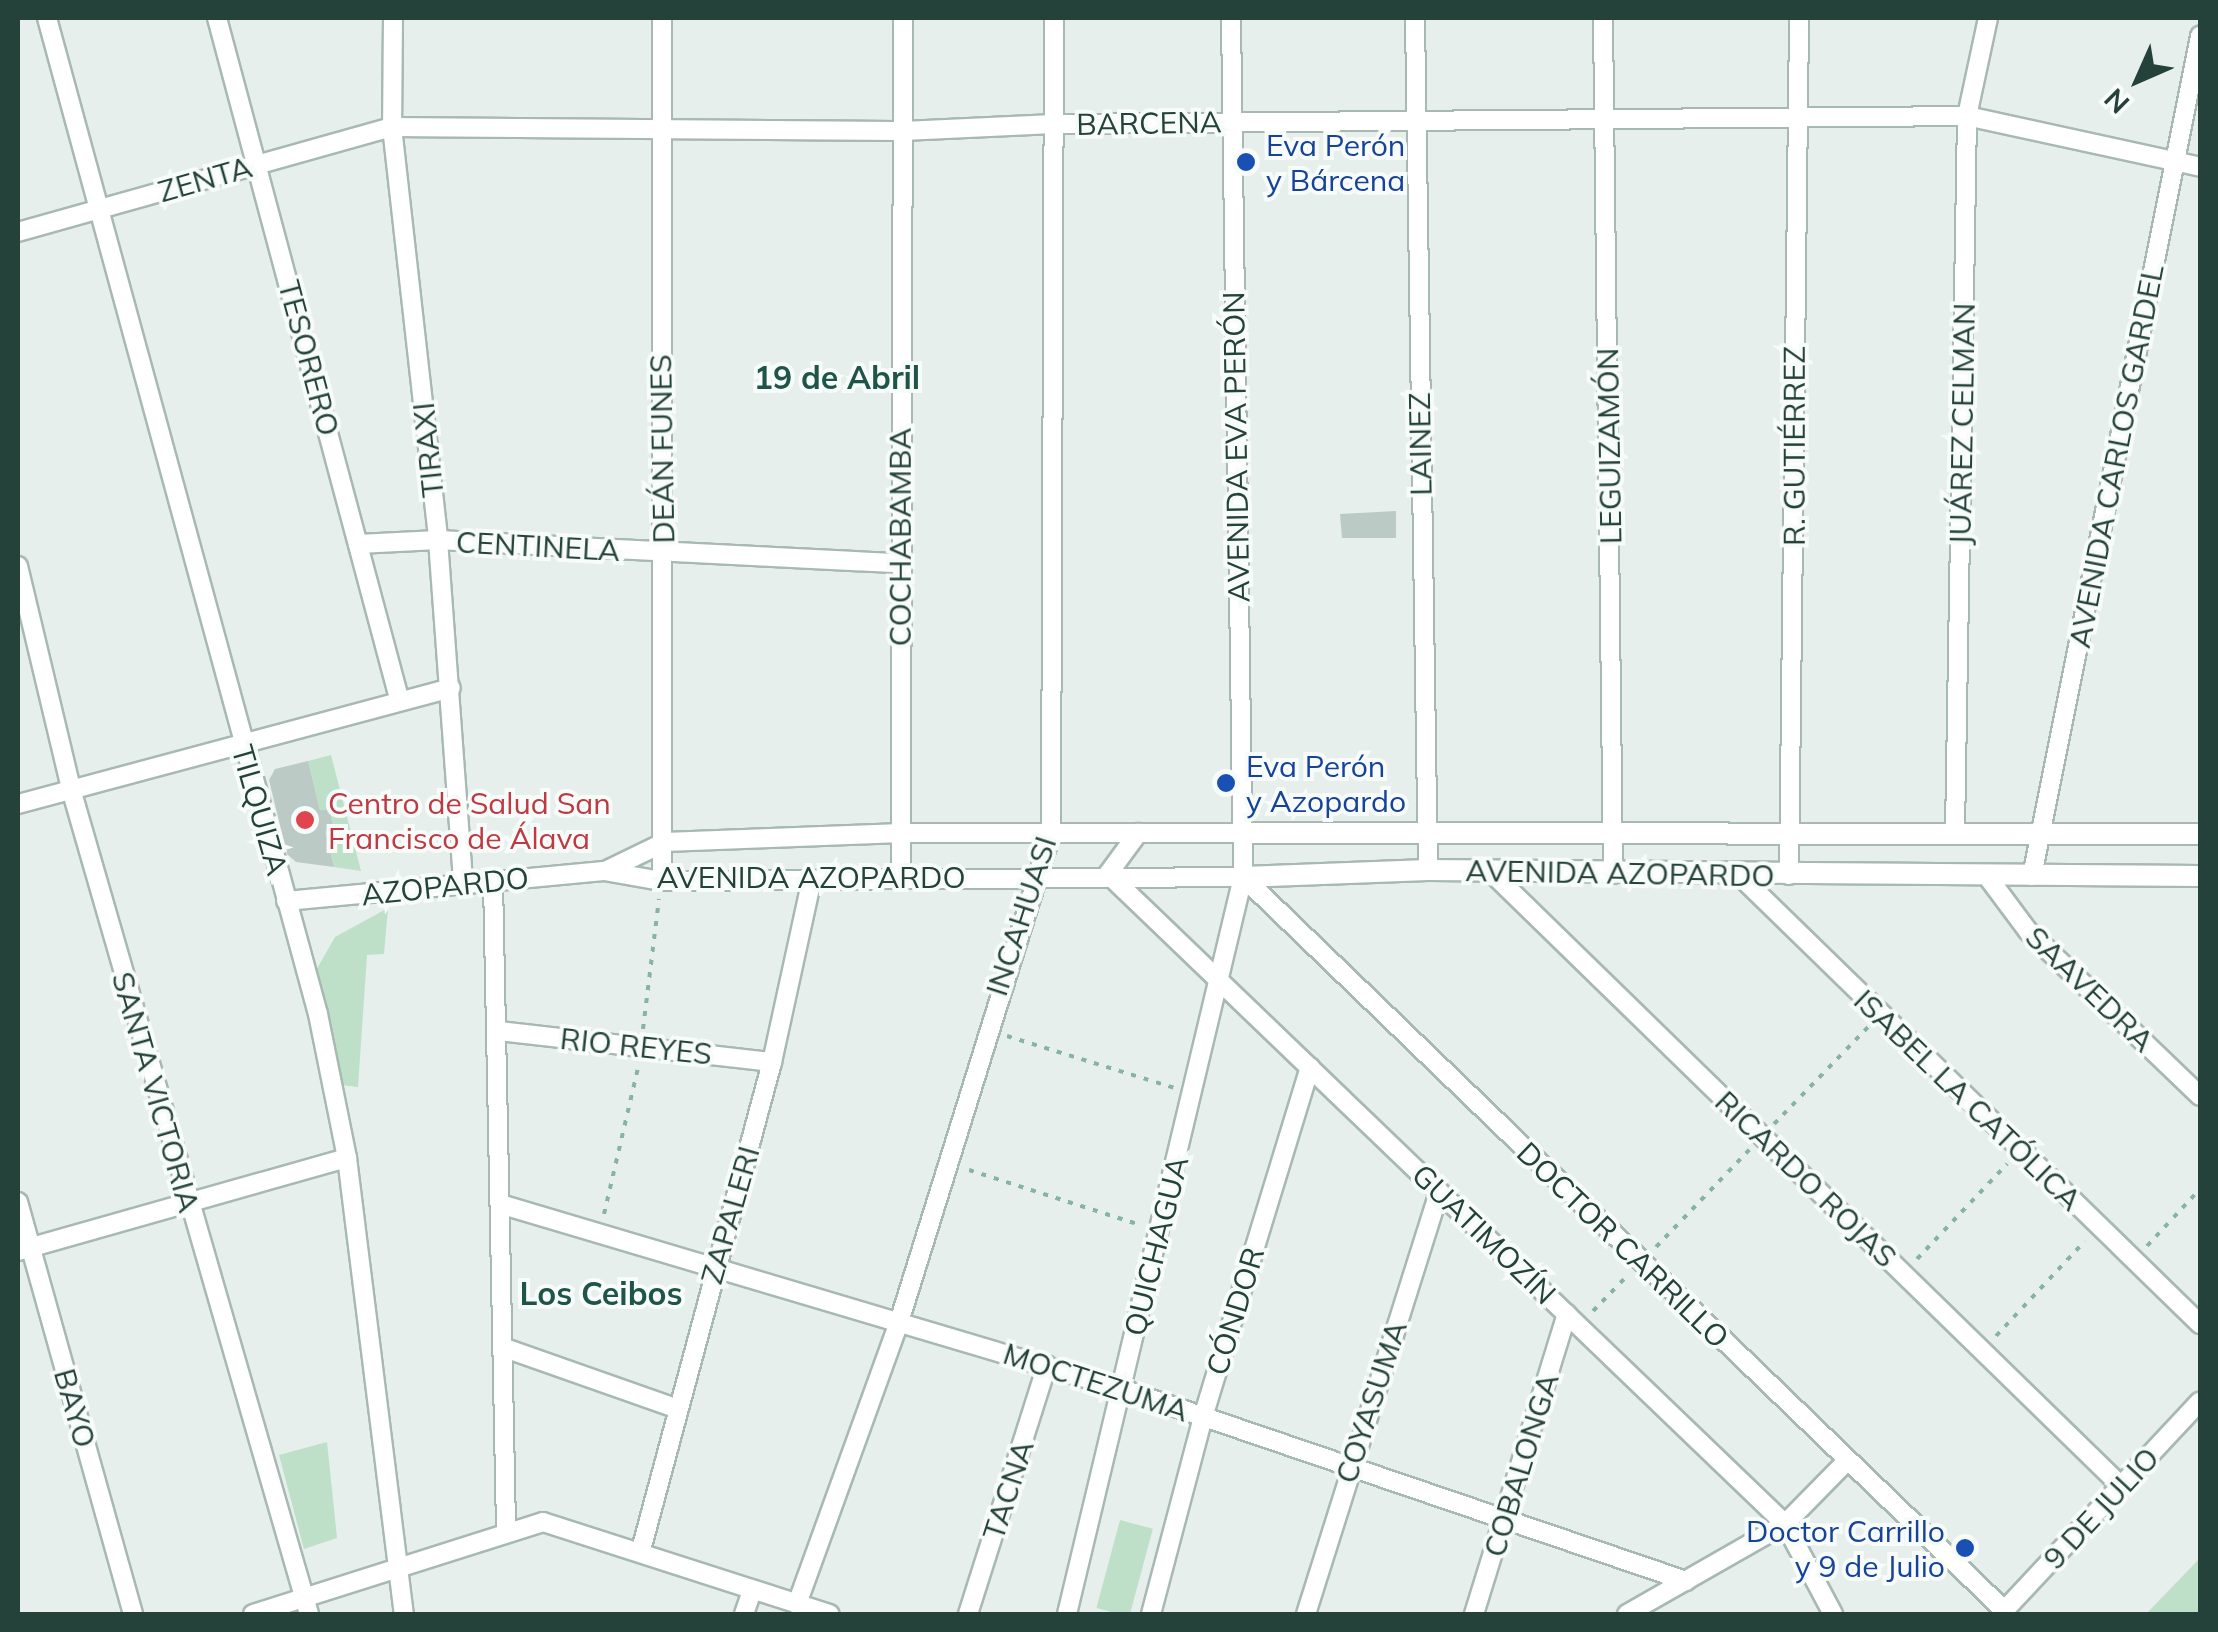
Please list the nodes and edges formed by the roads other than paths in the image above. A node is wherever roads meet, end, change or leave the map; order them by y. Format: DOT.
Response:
graph roads {
  1 [pos="47,18"];
  2 [pos="217,18"];
  3 [pos="393,18"];
  4 [pos="662,18"];
  5 [pos="903,18"];
  6 [pos="1054,18"];
  7 [pos="1231,18"];
  8 [pos="1415,18"];
  9 [pos="1603,18"];
  10 [pos="1799,18"];
  11 [pos="1988,18"];
  12 [pos="2200,36"];
  13 [pos="1796,115"];
  14 [pos="1967,116"];
  15 [pos="1603,117"];
  16 [pos="1413,119"];
  17 [pos="1231,122"];
  18 [pos="1054,124"];
  19 [pos="392,127"];
  20 [pos="663,130"];
  21 [pos="903,132"];
  22 [pos="2175,162"];
  23 [pos="258,164"];
  24 [pos="2200,167"];
  25 [pos="100,209"];
  26 [pos="18,232"];
  27 [pos="438,540"];
  28 [pos="358,544"];
  29 [pos="664,552"];
  30 [pos="898,563"];
  31 [pos="18,566"];
  32 [pos="450,688"];
  33 [pos="399,698"];
  34 [pos="240,744"];
  35 [pos="71,789"];
  36 [pos="18,804"];
  37 [pos="1428,831"];
  38 [pos="1615,831"];
  39 [pos="902,832"];
  40 [pos="1790,832"];
  41 [pos="1955,832"];
  42 [pos="1138,833"];
  43 [pos="1242,833"];
  44 [pos="1051,834"];
  45 [pos="2041,834"];
  46 [pos="2200,834"];
  47 [pos="665,842"];
  48 [pos="1428,870"];
  49 [pos="604,871"];
  50 [pos="1490,872"];
  51 [pos="1108,874"];
  52 [pos="1613,874"];
  53 [pos="1738,874"];
  54 [pos="1789,875"];
  55 [pos="1034,876"];
  56 [pos="1988,876"];
  57 [pos="2032,876"];
  58 [pos="2200,876"];
  59 [pos="901,877"];
  60 [pos="1243,877"];
  61 [pos="812,879"];
  62 [pos="493,880"];
  63 [pos="662,881"];
  64 [pos="463,882"];
  65 [pos="286,900"];
  66 [pos="1220,982"];
  67 [pos="499,1032"];
  68 [pos="772,1062"];
  69 [pos="1310,1067"];
  70 [pos="2200,1096"];
  71 [pos="347,1158"];
  72 [pos="1439,1190"];
  73 [pos="18,1202"];
  74 [pos="500,1204"];
  75 [pos="188,1207"];
  76 [pos="24,1249"];
  77 [pos="716,1267"];
  78 [pos="900,1319"];
  79 [pos="1574,1320"];
  80 [pos="2200,1324"];
  81 [pos="502,1347"];
  82 [pos="1048,1366"];
  83 [pos="1122,1389"];
  84 [pos="2200,1402"];
  85 [pos="675,1408"];
  86 [pos="1203,1417"];
  87 [pos="1848,1461"];
  88 [pos="1350,1463"];
  89 [pos="2122,1486"];
  90 [pos="1506,1518"];
  91 [pos="1785,1524"];
  92 [pos="506,1530"];
  93 [pos="641,1550"];
  94 [pos="400,1564"];
  95 [pos="1686,1581"];
  96 [pos="752,1591"];
  97 [pos="797,1604"];
  98 [pos="307,1607"];
  99 [pos="2003,1613"];
  100 [pos="134,1614"];
  101 [pos="253,1614"];
  102 [pos="404,1614"];
  103 [pos="744,1614"];
  104 [pos="830,1614"];
  105 [pos="968,1614"];
  106 [pos="1067,1614"];
  107 [pos="1152,1614"];
  108 [pos="1306,1614"];
  109 [pos="1474,1614"];
  110 [pos="1627,1614"];
  111 [pos="1833,1614"];
  1 -- 25 [label="street, TILQUIZA"];
  2 -- 23 [label="street, TESORERO"];
  3 -- 19 [label="street, TIRAXI"];
  4 -- 20 [label="street, DEÁN FUNES"];
  5 -- 21 [label="street, COCHABAMBA"];
  6 -- 18 [label="street, INCAHUASI"];
  7 -- 17 [label="street, AVENIDA EVA PERÓN"];
  8 -- 16 [label="street, LAINEZ"];
  9 -- 15 [label="street, LEGUIZAMÓN"];
  10 -- 13 [label="street, R. GUTIÉRREZ"];
  11 -- 14 [label="street, JUÁREZ CELMAN"];
  12 -- 22 [label="street, AVENIDA CARLOS GARDEL"];
  13 -- 14 [label="street, BARCENA"];
  13 -- 15 [label="street, BARCENA"];
  13 -- 40 [label="street, R. GUTIÉRREZ"];
  14 -- 22 [label="street, BARCENA"];
  14 -- 41 [label="street, JUÁREZ CELMAN"];
  15 -- 16 [label="street, BARCENA"];
  15 -- 38 [label="street, LEGUIZAMÓN"];
  16 -- 17 [label="street, BARCENA"];
  16 -- 37 [label="street, LAINEZ"];
  17 -- 18 [label="street, BARCENA"];
  17 -- 43 [label="street, AVENIDA EVA PERÓN"];
  18 -- 21 [label="street, BARCENA"];
  18 -- 44 [label="street, INCAHUASI"];
  19 -- 20 [label="street, BARCENA"];
  19 -- 23 [label="street, ZENTA"];
  19 -- 27 [label="street, TIRAXI"];
  20 -- 21 [label="street, BARCENA"];
  20 -- 29 [label="street, DEÁN FUNES"];
  21 -- 30 [label="street, COCHABAMBA"];
  22 -- 24 [label="street, BARCENA"];
  22 -- 45 [label="street, AVENIDA CARLOS GARDEL"];
  23 -- 25 [label="street, ZENTA"];
  23 -- 28 [label="street, TESORERO"];
  25 -- 26 [label="street, ZENTA"];
  25 -- 34 [label="street, TILQUIZA"];
  27 -- 28 [label="street, CENTINELA"];
  27 -- 29 [label="street, CENTINELA"];
  27 -- 32 [label="street, TIRAXI"];
  28 -- 33 [label="street, TESORERO"];
  29 -- 30 [label="street, CENTINELA"];
  29 -- 47 [label="street, DEÁN FUNES"];
  30 -- 39 [label="street, COCHABAMBA"];
  31 -- 35 [label="street, SANTA VICTORIA"];
  32 -- 33 [label="street"];
  32 -- 64 [label="street, TIRAXI"];
  33 -- 34 [label="street"];
  34 -- 35 [label="street"];
  34 -- 65 [label="street, TILQUIZA"];
  35 -- 36 [label="street"];
  35 -- 75 [label="street, SANTA VICTORIA"];
  37 -- 38 [label="street, AVENIDA AZOPARDO"];
  37 -- 43 [label="street, AVENIDA AZOPARDO"];
  37 -- 48 [label="street, LAINEZ"];
  38 -- 40 [label="street, AVENIDA AZOPARDO"];
  38 -- 52 [label="street, LEGUIZAMÓN"];
  39 -- 44 [label="street, AVENIDA AZOPARDO"];
  39 -- 47 [label="street, AVENIDA AZOPARDO"];
  39 -- 59 [label="street, COCHABAMBA"];
  40 -- 41 [label="street, AVENIDA AZOPARDO"];
  40 -- 54 [label="street, R. GUTIÉRREZ"];
  41 -- 45 [label="street, AVENIDA AZOPARDO"];
  42 -- 43 [label="street, AVENIDA AZOPARDO"];
  42 -- 44 [label="street, AVENIDA AZOPARDO"];
  42 -- 51 [label="street"];
  43 -- 60 [label="street, AVENIDA EVA PERÓN"];
  44 -- 55 [label="street, INCAHUASI"];
  45 -- 46 [label="street, AVENIDA AZOPARDO"];
  45 -- 57 [label="street, AVENIDA CARLOS GARDEL"];
  47 -- 49 [label="street, AVENIDA AZOPARDO"];
  47 -- 63 [label="street, DEÁN FUNES"];
  48 -- 50 [label="street, AVENIDA AZOPARDO"];
  48 -- 60 [label="street, AVENIDA AZOPARDO"];
  49 -- 62 [label="street, AZOPARDO"];
  49 -- 63 [label="street, AVENIDA AZOPARDO"];
  50 -- 52 [label="street, AVENIDA AZOPARDO"];
  50 -- 89 [label="street, RICARDO ROJAS"];
  51 -- 55 [label="street, AVENIDA AZOPARDO"];
  51 -- 60 [label="street, AVENIDA AZOPARDO"];
  51 -- 66 [label="street, GUATIMOZÍN"];
  52 -- 53 [label="street, AVENIDA AZOPARDO"];
  53 -- 54 [label="street, AVENIDA AZOPARDO"];
  53 -- 80 [label="street, ISABEL LA CATÓLICA"];
  54 -- 56 [label="street, AVENIDA AZOPARDO"];
  55 -- 59 [label="street, AVENIDA AZOPARDO"];
  55 -- 78 [label="street, INCAHUASI"];
  56 -- 57 [label="street, AVENIDA AZOPARDO"];
  56 -- 70 [label="street, SAAVEDRA"];
  57 -- 58 [label="street, AVENIDA AZOPARDO"];
  59 -- 61 [label="street, AVENIDA AZOPARDO"];
  60 -- 66 [label="street, QUICHAGUA"];
  60 -- 87 [label="street, DOCTOR CARRILLO"];
  61 -- 63 [label="street, AVENIDA AZOPARDO"];
  61 -- 68 [label="street, ZAPALERI"];
  62 -- 64 [label="street, AZOPARDO"];
  62 -- 67 [label="street"];
  64 -- 65 [label="street, AZOPARDO"];
  65 -- 71 [label="street, TILQUIZA"];
  66 -- 69 [label="street, GUATIMOZÍN"];
  66 -- 83 [label="street, QUICHAGUA"];
  67 -- 68 [label="street, RIO REYES"];
  67 -- 74 [label="street"];
  68 -- 77 [label="street, ZAPALERI"];
  69 -- 72 [label="street, GUATIMOZÍN"];
  69 -- 86 [label="street, CÓNDOR"];
  71 -- 75 [label="street"];
  71 -- 94 [label="street, TILQUIZA"];
  72 -- 79 [label="street, GUATIMOZÍN"];
  72 -- 88 [label="street, COYASUMA"];
  73 -- 76 [label="street, BAYO"];
  74 -- 77 [label="street, MOCTEZUMA"];
  74 -- 81 [label="street"];
  75 -- 76 [label="street"];
  75 -- 98 [label="street, SANTA VICTORIA"];
  76 -- 100 [label="street, BAYO"];
  77 -- 78 [label="street, MOCTEZUMA"];
  77 -- 85 [label="street, ZAPALERI"];
  78 -- 82 [label="street, MOCTEZUMA"];
  78 -- 97 [label="street, INCAHUASI"];
  79 -- 90 [label="street, COBALONGA"];
  79 -- 91 [label="street, GUATIMOZÍN"];
  81 -- 85 [label="street"];
  81 -- 92 [label="street"];
  82 -- 83 [label="street, MOCTEZUMA"];
  82 -- 105 [label="street, TACNA"];
  83 -- 86 [label="street, MOCTEZUMA"];
  83 -- 106 [label="street, QUICHAGUA"];
  84 -- 89 [label="street, 9 DE JULIO"];
  85 -- 93 [label="street, ZAPALERI"];
  86 -- 88 [label="street, MOCTEZUMA"];
  86 -- 107 [label="street, CÓNDOR"];
  87 -- 91 [label="street"];
  87 -- 99 [label="street, DOCTOR CARRILLO"];
  88 -- 90 [label="street, MOCTEZUMA"];
  88 -- 108 [label="street, COYASUMA"];
  89 -- 99 [label="street, 9 DE JULIO"];
  90 -- 95 [label="street, MOCTEZUMA"];
  90 -- 109 [label="street, COBALONGA"];
  91 -- 95 [label="street"];
  91 -- 111 [label="street, GUATIMOZÍN"];
  92 -- 93 [label="street"];
  92 -- 94 [label="street"];
  93 -- 96 [label="street"];
  94 -- 98 [label="street"];
  94 -- 102 [label="street, TILQUIZA"];
  95 -- 110 [label="street"];
  96 -- 97 [label="street"];
  96 -- 103 [label="street"];
  97 -- 104 [label="street"];
  98 -- 101 [label="street"];
}
